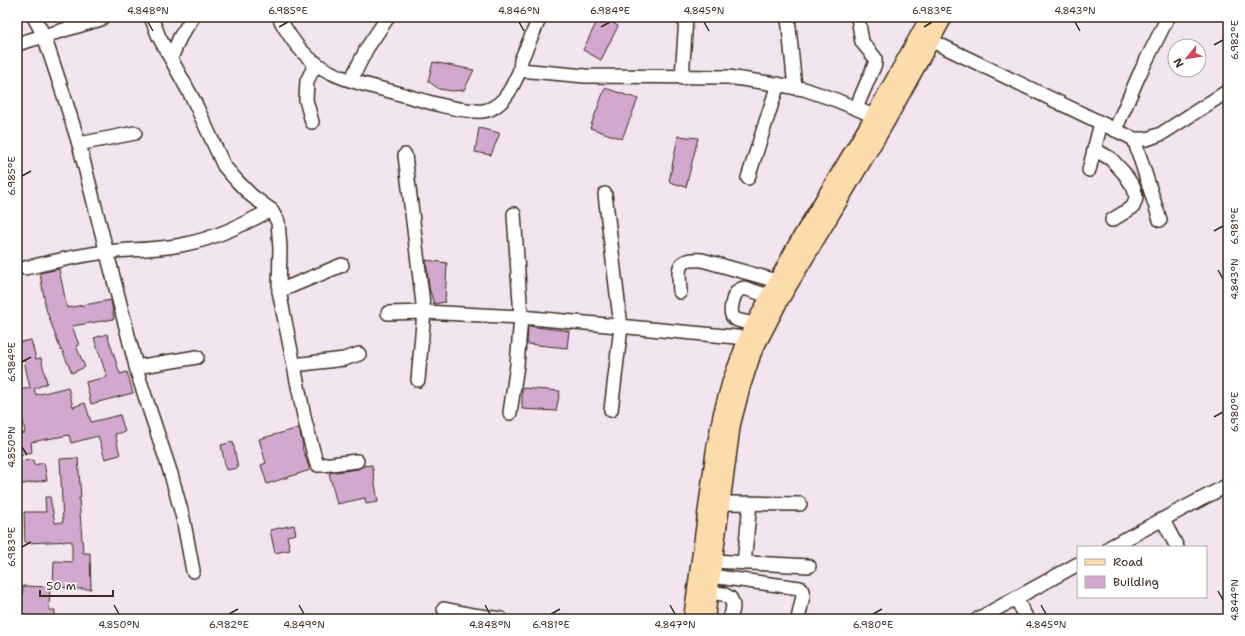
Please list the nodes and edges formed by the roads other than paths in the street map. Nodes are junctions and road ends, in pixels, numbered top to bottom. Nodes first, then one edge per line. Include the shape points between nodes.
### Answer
1 (34, 17) edge
2 (151, 17) edge
3 (193, 17) edge
4 (279, 17) edge
5 (388, 17) edge
6 (540, 17) edge
7 (686, 17) edge
8 (788, 17) edge
9 (858, 17) edge
10 (929, 17) edge
11 (944, 17) edge
12 (1168, 17) edge
13 (101, 19) dead end
14 (44, 36) junction
15 (932, 41) junction
16 (17, 44) edge
17 (171, 58) junction
18 (316, 63) junction
19 (520, 70) junction
20 (682, 78) junction
21 (352, 80) junction
22 (778, 84) junction
23 (795, 88) junction
24 (1228, 91) edge
25 (856, 108) junction
26 (880, 120) junction
27 (312, 122) dead end
28 (1101, 123) junction
29 (1115, 130) junction
30 (135, 133) dead end
31 (1134, 138) junction
32 (78, 144) junction
33 (1094, 148) junction
34 (405, 155) dead end
35 (1089, 170) dead end
36 (748, 178) dead end
37 (605, 194) dead end
38 (271, 210) junction
39 (514, 214) dead end
40 (1112, 220) dead end
41 (1160, 220) dead end
42 (106, 252) junction
43 (342, 265) dead end
44 (25, 268) dead end
45 (777, 281) junction
46 (279, 291) junction
47 (680, 292) dead end
48 (769, 296) junction
49 (388, 312) dead end
50 (424, 312) junction
51 (521, 317) junction
52 (754, 324) junction
53 (620, 327) junction
54 (747, 338) junction
55 (359, 354) dead end
56 (197, 357) dead end
57 (294, 365) junction
58 (136, 368) junction
59 (418, 380) dead end
60 (611, 410) dead end
61 (510, 413) dead end
62 (357, 461) dead end
63 (1228, 485) edge
64 (721, 503) junction
65 (750, 504) junction
66 (800, 504) dead end
67 (1163, 520) junction
68 (1112, 546) edge
69 (1176, 546) edge
70 (744, 563) junction
71 (1077, 565) edge
72 (809, 566) dead end
73 (194, 571) dead end
74 (711, 576) junction
75 (1016, 598) junction
76 (444, 609) dead end
77 (501, 619) edge
78 (692, 619) edge
79 (706, 619) edge
80 (729, 619) edge
81 (798, 619) edge
82 (978, 619) edge
83 (1027, 619) edge

1 - 14 street
2 - 17 street
3 - 17 street
4 - 18 street via 299,50
5 - 21 street via 367,48
6 - 19 street via 521,60
7 - 20 street
8 - 23 street
9 - 25 street via 862,42 874,58 875,64
10 - 26 main road
11 - 15 main road
12 - 29 street
13 - 14 street
14 - 16 street
14 - 32 street
15 - 26 main road
15 - 28 street
17 - 38 street via 224,166 252,196
18 - 21 street via 332,73
18 - 27 street via 307,81 306,100
19 - 20 street via 585,76
19 - 21 street via 511,89 500,102 493,108 478,112 451,108
20 - 22 street via 728,77
22 - 23 street
22 - 36 street
23 - 25 street
24 - 31 street via 1161,134
25 - 26 street
26 - 45 main road via 797,244
26 - 64 main road via 753,352 732,424
28 - 29 street
28 - 33 street
29 - 31 street
30 - 32 street
31 - 41 street
32 - 42 street
33 - 35 street
33 - 40 street via 1111,159 1134,188 1136,198 1133,207
34 - 50 street
37 - 53 street
38 - 42 street via 239,226 186,244
38 - 46 street via 278,222
39 - 51 street
42 - 44 street
42 - 58 street
43 - 46 street
45 - 47 street via 702,260 690,260 681,265
45 - 48 main road
46 - 57 street
48 - 52 main road
48 - 52 street via 744,288 735,294 732,316
49 - 50 street
50 - 51 street
50 - 59 street
51 - 53 street
51 - 61 street
52 - 54 main road
53 - 54 street
53 - 60 street
54 - 78 main road via 720,420
55 - 57 street via 344,359
56 - 58 street
57 - 62 street via 316,462 322,465
58 - 73 street via 171,474
63 - 67 street
64 - 65 street
64 - 74 main road
65 - 66 street
65 - 70 street
67 - 68 street
67 - 69 street
70 - 72 street
70 - 74 street
71 - 75 street
74 - 79 main road
74 - 80 street via 733,604
74 - 81 street via 800,588 803,596
75 - 82 street
75 - 83 street
76 - 77 street

